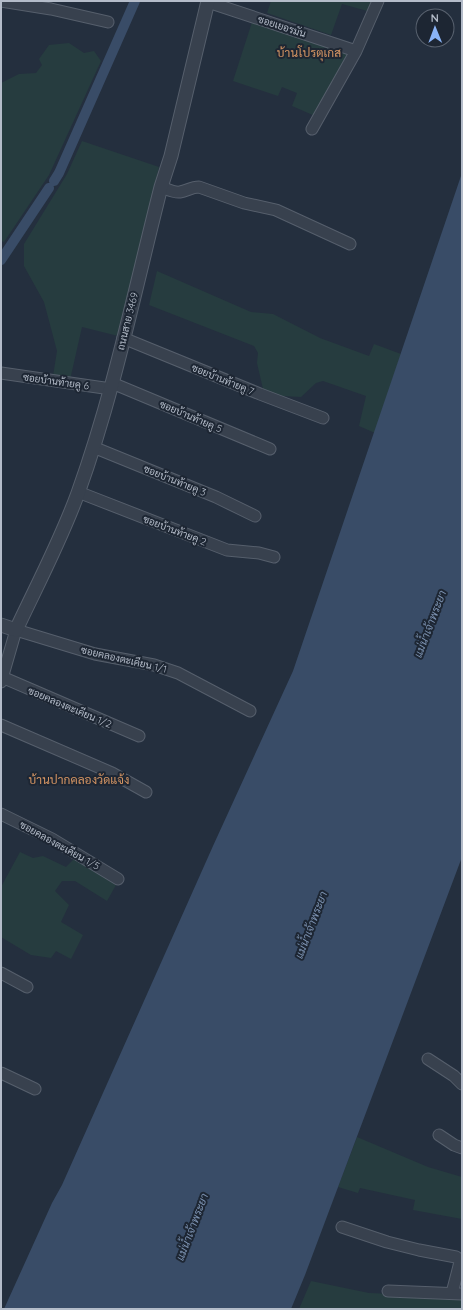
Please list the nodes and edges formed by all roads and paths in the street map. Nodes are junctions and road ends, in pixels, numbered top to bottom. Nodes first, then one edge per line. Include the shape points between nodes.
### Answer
1 (1, 1) edge
2 (208, 1) edge
3 (378, 1) edge
4 (108, 22) dead end
5 (356, 51) junction
6 (312, 129) dead end
7 (161, 187) junction
8 (350, 244) dead end
9 (123, 338) junction
10 (1, 373) edge
11 (112, 386) junction
12 (323, 418) dead end
13 (93, 447) junction
14 (270, 449) dead end
15 (78, 492) junction
16 (256, 516) dead end
17 (274, 557) dead end
18 (1, 625) edge
19 (16, 630) junction
20 (1, 680) edge
21 (250, 711) dead end
22 (1, 726) edge
23 (139, 736) dead end
24 (146, 792) dead end
25 (1, 814) edge
26 (118, 879) dead end
27 (1, 973) edge
28 (28, 987) dead end
29 (428, 1059) dead end
30 (1, 1073) edge
31 (462, 1084) edge
32 (35, 1090) dead end
33 (438, 1135) dead end
34 (462, 1148) edge
35 (342, 1227) dead end
36 (388, 1292) dead end
37 (457, 1293) edge

1 - 4 street
2 - 5 street, ซอยเยอรมัน
2 - 7 street, ถนนสาย 3469 via 172,156
3 - 5 street
5 - 6 street
7 - 8 street via 182,192 199,187 244,203 276,210
7 - 9 street, ถนนสาย 3469
9 - 11 street, ถนนสาย 3469
9 - 12 street, ซอยบ้านท้ายคู 7
10 - 11 street, ซอยบ้านท้ายคู 6
11 - 13 street, ถนนสาย 3469
11 - 14 street, ซอยบ้านท้ายคู 5
13 - 15 street, ถนนสาย 3469
13 - 16 street, ซอยบ้านท้ายคู 3
15 - 17 street, ซอยบ้านท้ายคู 2 via 227,550
15 - 19 street, ถนนสาย 3469
18 - 19 street
19 - 20 street
19 - 21 street, ซอยคลองตะเคียน 1/1 via 95,654 154,665 178,673
20 - 23 street, ซอยคลองตะเคียน 1/2
22 - 24 street via 112,773
25 - 26 street, ซอยคลองตะเคียน 1/5 via 52,839
27 - 28 street
29 - 31 street
30 - 32 street
33 - 34 street
35 - 37 street via 387,1242 456,1257 460,1260
36 - 37 street

